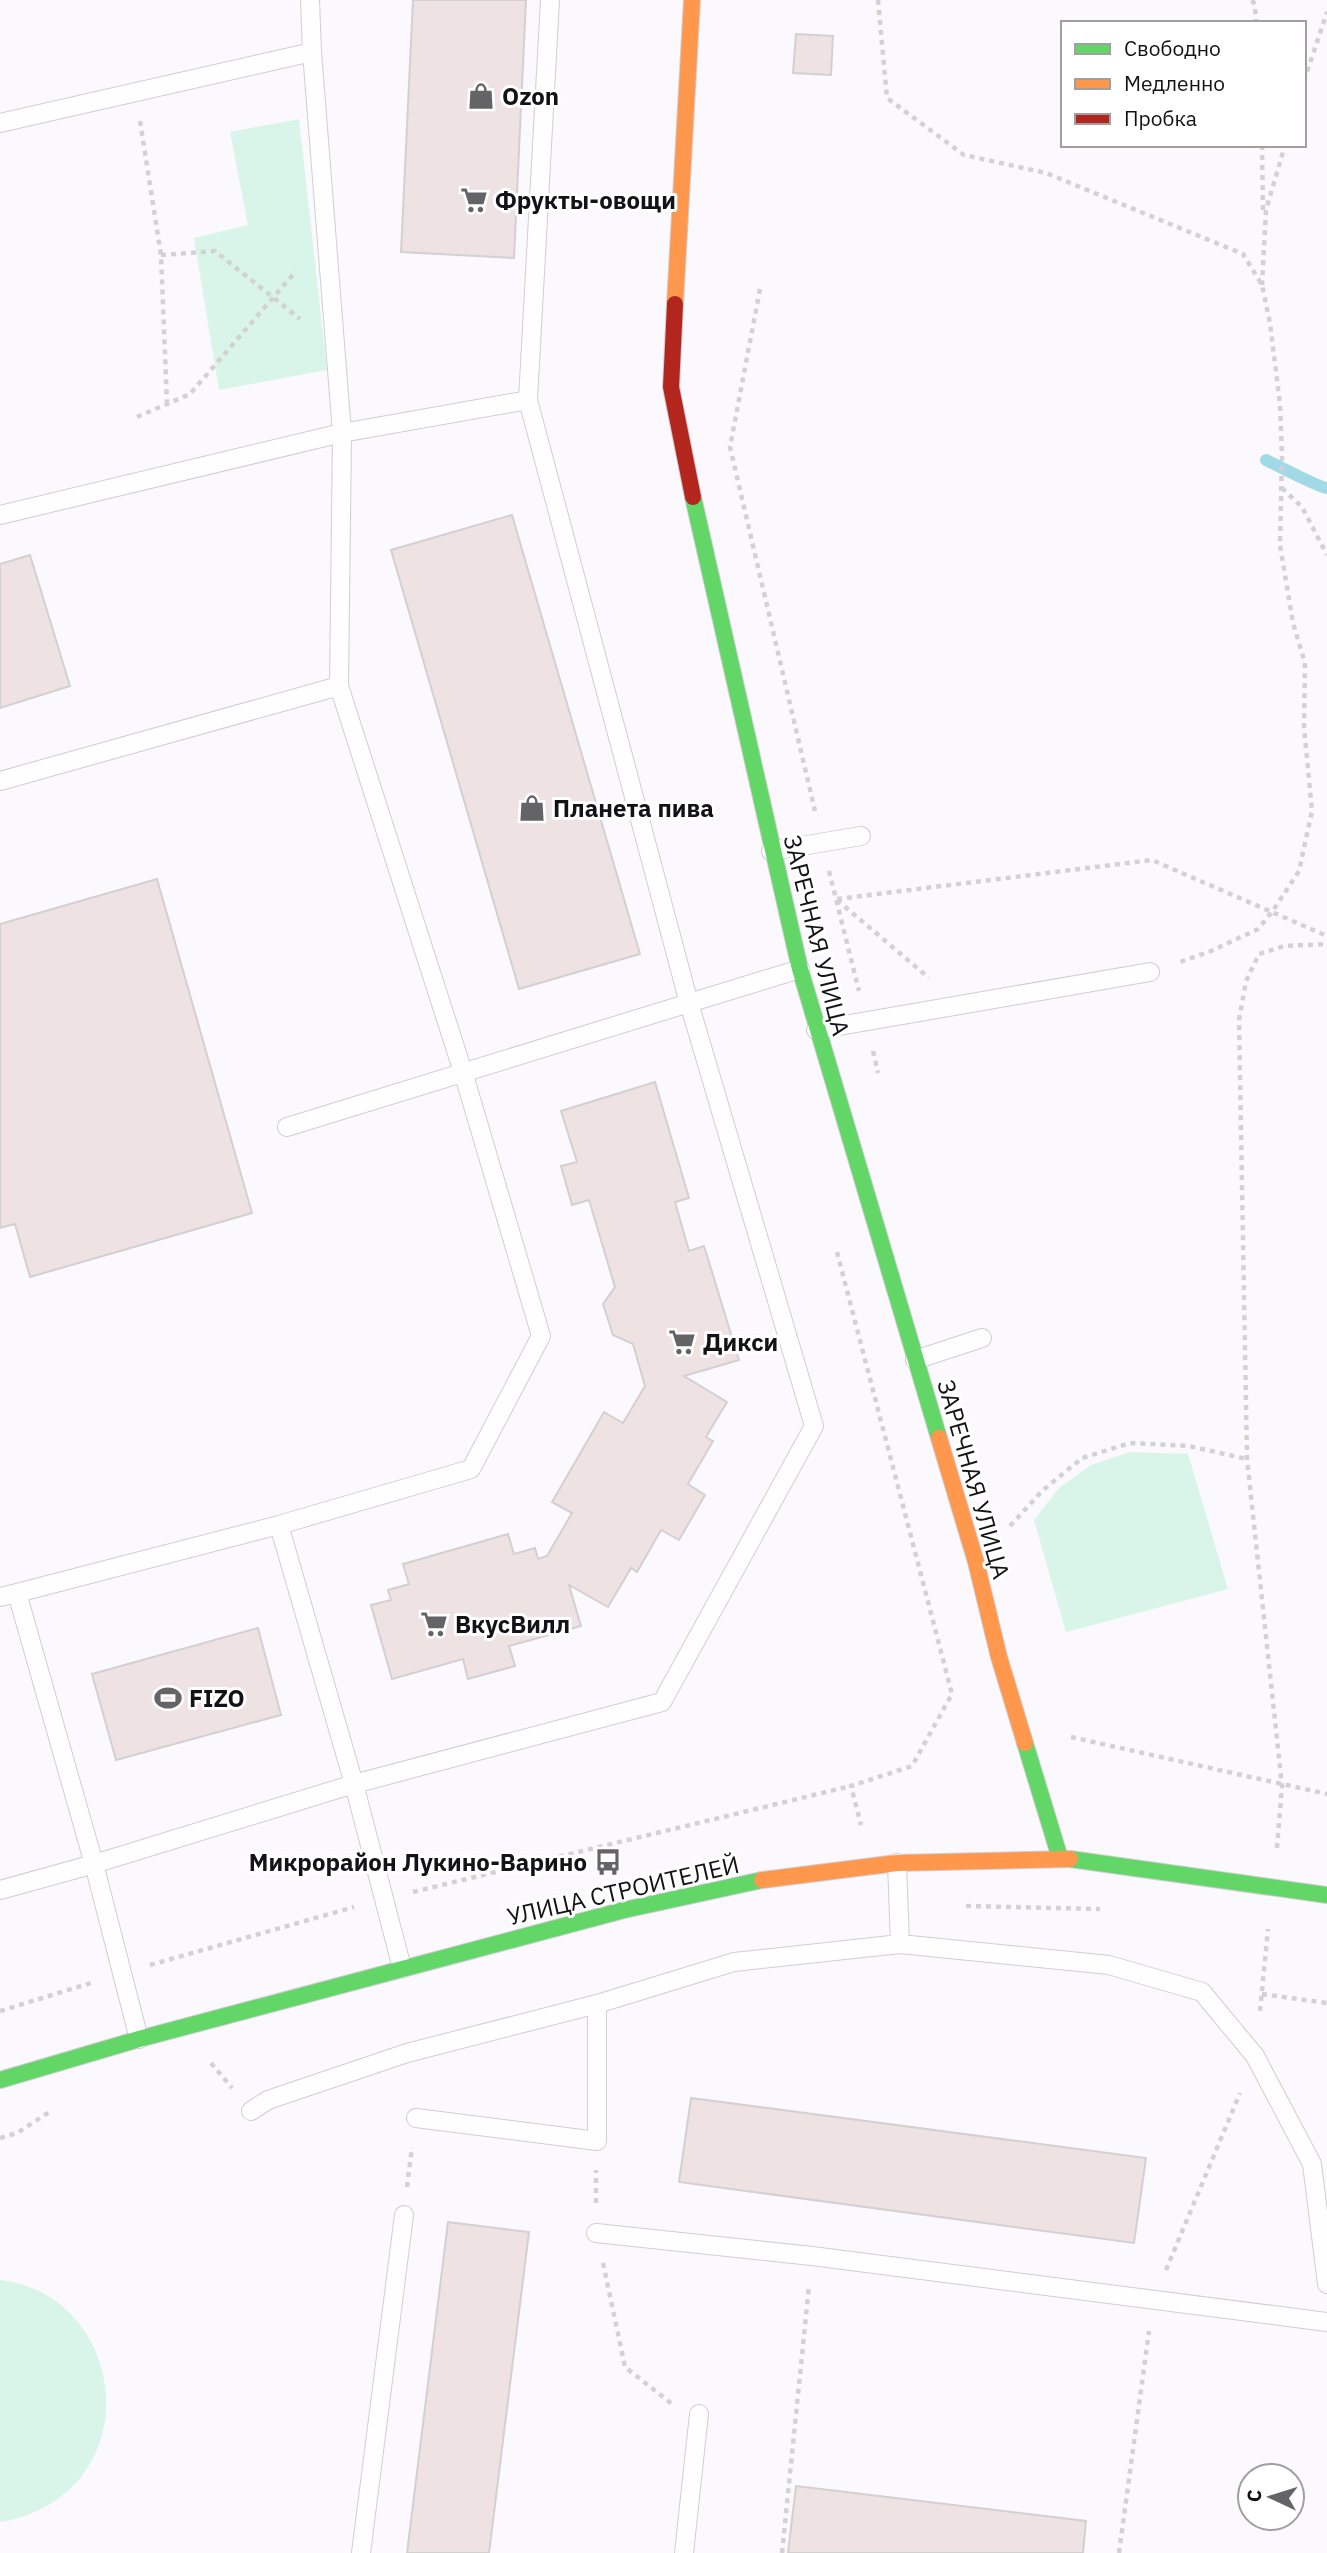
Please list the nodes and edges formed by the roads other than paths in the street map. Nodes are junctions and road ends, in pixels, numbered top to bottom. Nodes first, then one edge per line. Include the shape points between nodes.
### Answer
1 (310, 0) edge
2 (550, 0) edge
3 (692, 0) edge
4 (312, 52) junction
5 (0, 123) edge
6 (528, 400) junction
7 (342, 433) junction
8 (0, 515) edge
9 (339, 686) junction
10 (0, 781) edge
11 (861, 836) dead end
12 (771, 851) junction
13 (800, 970) junction
14 (1150, 972) road end
15 (689, 1003) junction
16 (816, 1030) junction
17 (464, 1072) junction
18 (287, 1127) dead end
19 (982, 1338) dead end
20 (915, 1360) junction
21 (279, 1525) junction
22 (9, 1595) edge
23 (354, 1783) junction
24 (1060, 1858) junction
25 (897, 1863) junction
26 (94, 1864) junction
27 (0, 1890) edge
28 (1327, 1895) edge
29 (900, 1944) junction
30 (402, 1968) junction
31 (597, 2004) junction
32 (139, 2039) junction
33 (0, 2080) edge
34 (251, 2111) road end
35 (416, 2118) dead end
36 (404, 2215) dead end
37 (596, 2233) road end
38 (1327, 2284) edge
39 (1327, 2322) edge
40 (699, 2414) road end
41 (361, 2553) edge
42 (684, 2553) edge

1 - 4 lane
2 - 6 lane
3 - 12 street, ЗАРЕЧНАЯ УЛИЦА via 671,387
4 - 5 lane
4 - 7 lane
6 - 7 lane
6 - 15 lane
7 - 8 lane
7 - 9 lane
9 - 10 lane
9 - 17 lane
11 - 12 lane
12 - 13 street, ЗАРЕЧНАЯ УЛИЦА
13 - 15 lane
13 - 16 street, ЗАРЕЧНАЯ УЛИЦА
14 - 16 lane
15 - 17 lane
15 - 23 lane via 814,1426 662,1702
16 - 20 street, ЗАРЕЧНАЯ УЛИЦА
17 - 18 lane
17 - 21 lane via 541,1336 471,1469
19 - 20 lane
20 - 24 street, ЗАРЕЧНАЯ УЛИЦА
21 - 22 lane
21 - 23 lane
22 - 26 lane
23 - 26 lane
23 - 30 lane
24 - 25 street, УЛИЦА СТРОИТЕЛЕЙ
24 - 28 street, УЛИЦА СТРОИТЕЛЕЙ
25 - 29 lane
25 - 30 street, УЛИЦА СТРОИТЕЛЕЙ via 770,1878
26 - 27 lane
26 - 32 lane
29 - 31 lane via 734,1962
29 - 38 lane via 1109,1965 1202,1992 1255,2056 1312,2164
30 - 32 street, УЛИЦА СТРОИТЕЛЕЙ
31 - 34 lane via 407,2053 268,2099
31 - 35 lane via 597,2141
32 - 33 street, УЛИЦА СТРОИТЕЛЕЙ
36 - 41 lane
37 - 39 lane
40 - 42 lane

